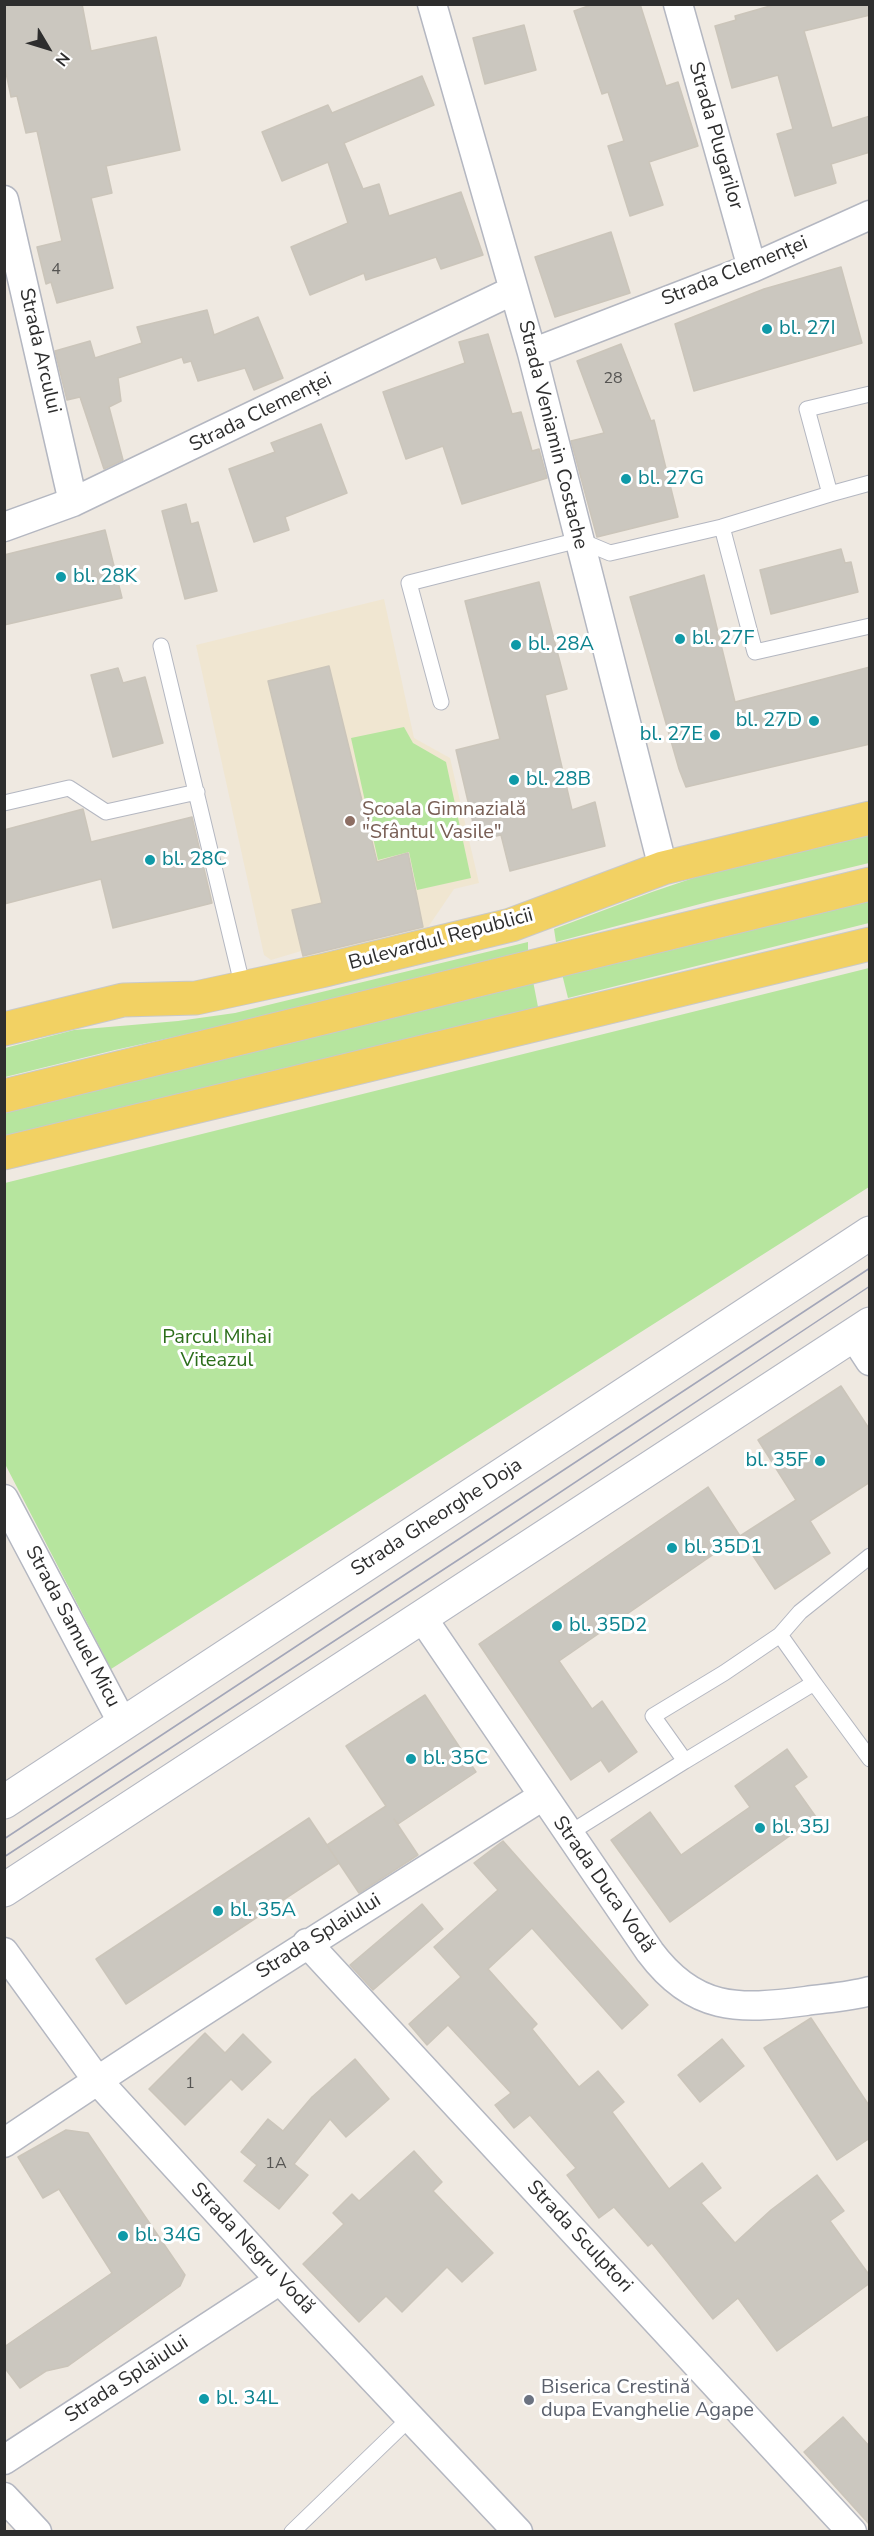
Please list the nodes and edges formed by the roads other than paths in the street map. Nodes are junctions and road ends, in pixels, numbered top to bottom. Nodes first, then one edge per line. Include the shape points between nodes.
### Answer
1 (432, 4) edge
2 (678, 4) edge
3 (4, 200) edge
4 (870, 215) edge
5 (752, 268) junction
6 (514, 290) junction
7 (532, 353) junction
8 (870, 394) edge
9 (870, 483) edge
10 (830, 494) junction
11 (73, 502) junction
12 (722, 526) junction
13 (4, 527) edge
14 (579, 540) junction
15 (870, 626) edge
16 (161, 646) dead end
17 (441, 702) dead end
18 (197, 792) junction
19 (4, 803) edge
20 (870, 818) edge
21 (663, 868) junction
22 (870, 884) edge
23 (870, 944) edge
24 (243, 988) junction
25 (4, 1029) edge
26 (4, 1096) edge
27 (4, 1153) edge
28 (870, 1233) edge
29 (864, 1340) edge
30 (4, 1499) edge
31 (870, 1556) edge
32 (421, 1616) junction
33 (780, 1635) junction
34 (814, 1683) junction
35 (123, 1724) junction
36 (870, 1759) edge
37 (685, 1761) junction
38 (543, 1796) junction
39 (4, 1802) edge
40 (568, 1834) junction
41 (4, 1890) edge
42 (308, 1943) junction
43 (4, 1952) edge
44 (868, 1994) edge
45 (97, 2080) junction
46 (4, 2143) edge
47 (280, 2280) junction
48 (410, 2418) junction
49 (4, 2460) edge
50 (4, 2497) edge
51 (37, 2532) edge
52 (292, 2532) edge
53 (518, 2532) edge
54 (852, 2532) edge

1 - 6 street, Strada Veniamin Costache
2 - 5 street, Strada Plugarilor
3 - 11 street, Strada Arcului
4 - 5 street, Strada Clemenței
5 - 7 street, Strada Clemenței
6 - 7 street, Strada Veniamin Costache
6 - 11 street, Strada Clemenței
7 - 14 street, Strada Veniamin Costache
8 - 10 lane via 807,409
9 - 10 lane
10 - 12 lane
11 - 13 street, Strada Clemenței
12 - 14 lane via 610,553
12 - 15 lane via 755,652
14 - 17 lane via 409,583
14 - 21 street, Strada Veniamin Costache
16 - 18 lane
18 - 19 lane via 106,812 69,788
18 - 24 lane
20 - 21 main road, Bulevardul Republicii
21 - 24 main road, Bulevardul Republicii via 511,925
22 - 26 main road
23 - 27 main road
24 - 25 main road, Bulevardul Republicii via 196,998 123,1000
28 - 35 main road, Strada Gheorghe Doja
29 - 32 main road
30 - 35 street, Strada Samuel Micu
31 - 33 lane via 800,1612
32 - 38 street, Strada Duca Vodă
32 - 41 main road
33 - 34 lane
33 - 37 lane via 653,1716
34 - 36 lane
34 - 37 lane
35 - 39 main road, Strada Gheorghe Doja
37 - 40 lane
38 - 40 street, Strada Duca Vodă
38 - 42 street, Strada Splaiului
40 - 44 street, Strada Duca Vodă via 662,1968 693,1993 740,2006
42 - 45 street, Strada Splaiului
42 - 54 street, Strada Sculptori
43 - 45 street, Strada Negru Vodă
45 - 46 street, Strada Splaiului
45 - 47 street, Strada Negru Vodă
47 - 48 street, Strada Negru Vodă
47 - 49 street, Strada Splaiului
48 - 52 lane
48 - 53 street, Strada Negru Vodă
50 - 51 street

